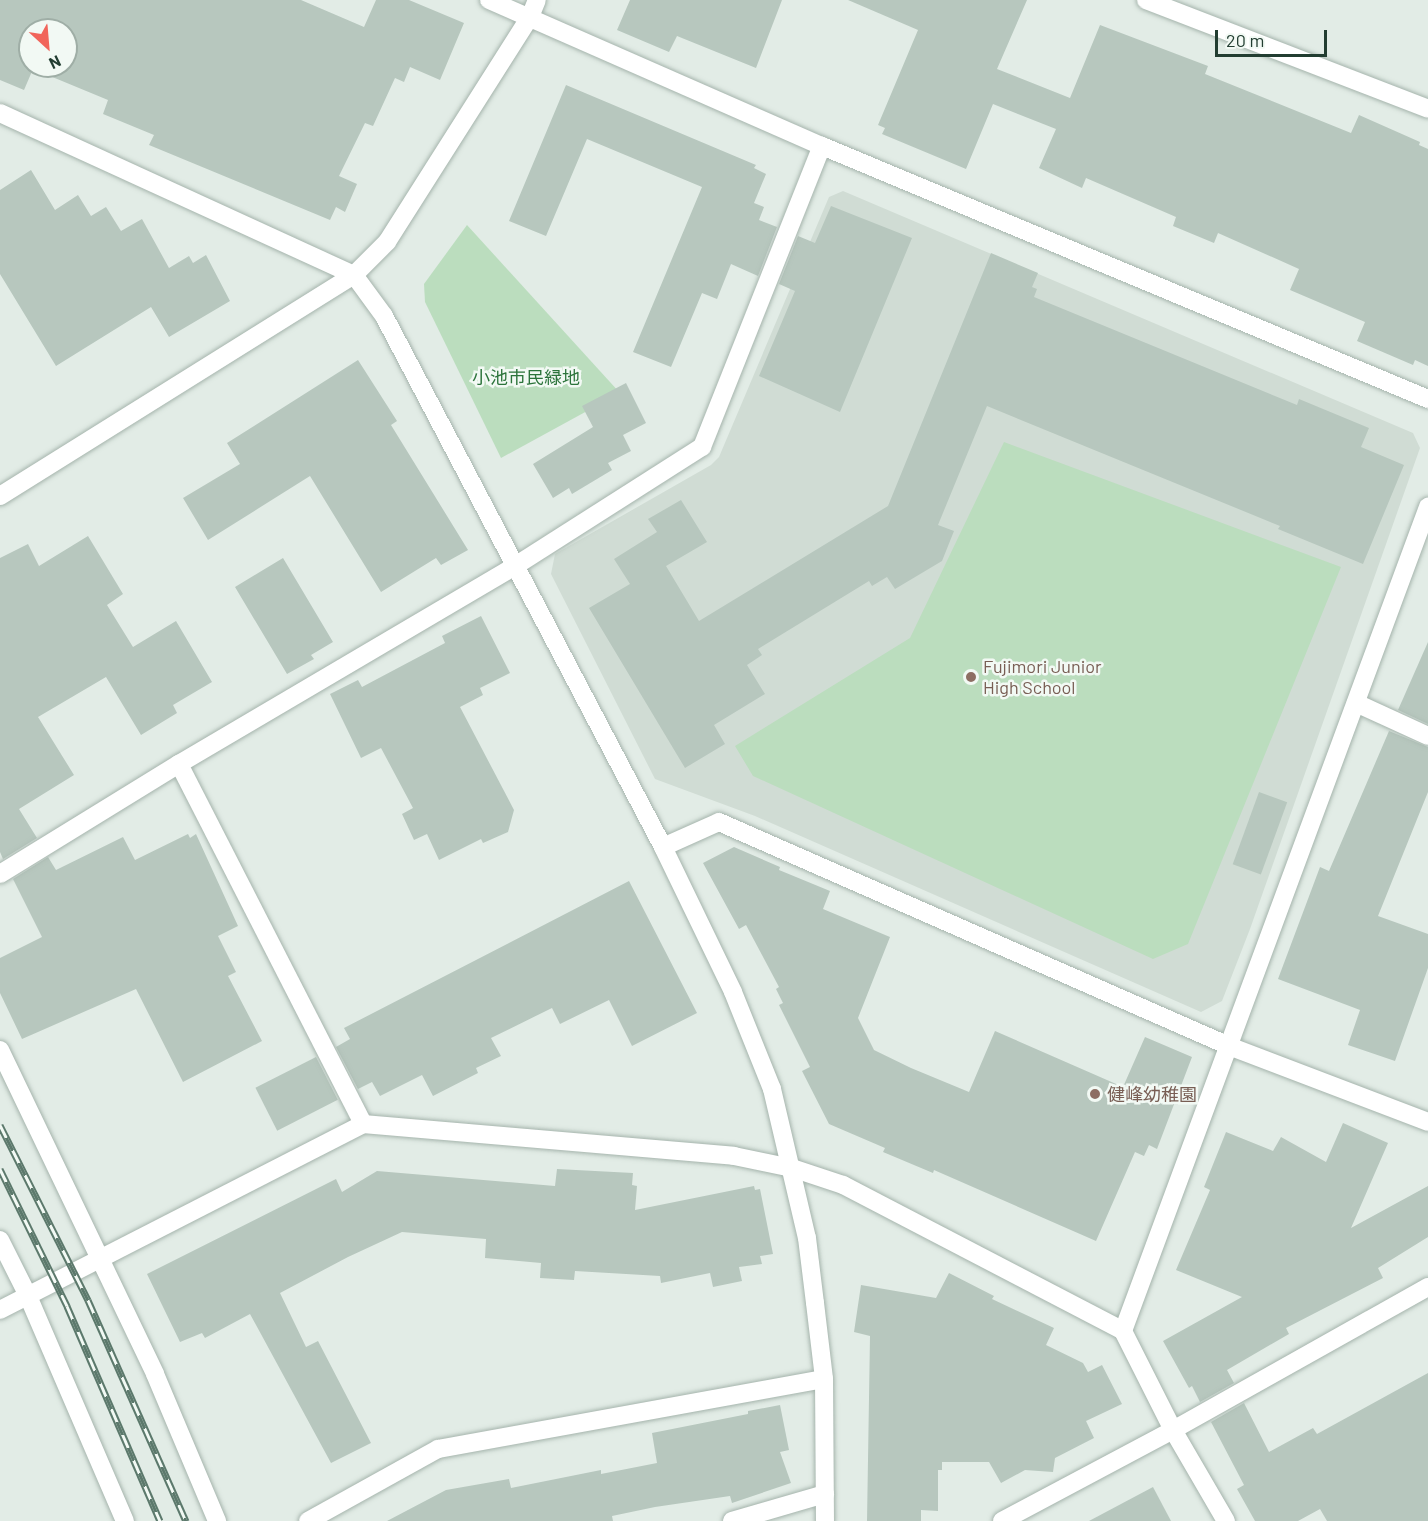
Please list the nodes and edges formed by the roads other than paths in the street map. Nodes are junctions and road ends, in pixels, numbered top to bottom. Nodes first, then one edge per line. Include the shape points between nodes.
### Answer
1 (489, 0) edge
2 (537, 0) edge
3 (1146, 0) edge
4 (530, 17) junction
5 (1428, 109) edge
6 (5, 120) edge
7 (822, 146) junction
8 (354, 275) junction
9 (1428, 399) edge
10 (0, 496) edge
11 (1428, 507) edge
12 (515, 567) junction
13 (1356, 703) junction
14 (1428, 736) edge
15 (179, 764) junction
16 (663, 847) junction
17 (0, 874) edge
18 (1229, 1046) junction
19 (0, 1050) edge
20 (1428, 1122) edge
21 (363, 1124) junction
22 (792, 1168) junction
23 (0, 1240) edge
24 (102, 1259) junction
25 (1428, 1287) edge
26 (28, 1296) junction
27 (0, 1310) edge
28 (1123, 1331) junction
29 (824, 1379) junction
30 (1173, 1430) junction
31 (825, 1494) junction
32 (125, 1521) edge
33 (217, 1521) edge
34 (308, 1521) edge
35 (732, 1521) edge
36 (825, 1521) edge
37 (1002, 1521) edge
38 (1226, 1521) edge

1 - 4 street
2 - 4 street
3 - 5 street
4 - 7 street
4 - 8 street via 387,242
6 - 8 street
7 - 9 street
7 - 12 street via 702,447
8 - 10 street
8 - 12 street via 384,316
11 - 13 street
12 - 15 street
12 - 16 street
13 - 14 street
13 - 18 street
15 - 17 street
15 - 21 street
16 - 18 street via 719,822
16 - 22 street via 738,1003 772,1089
18 - 20 street
18 - 28 street
19 - 24 street
21 - 22 street via 734,1156
21 - 24 street
22 - 28 street via 843,1185
22 - 29 street via 807,1238
23 - 26 street
24 - 26 street
24 - 33 street
25 - 30 street
26 - 27 street
26 - 32 street
28 - 30 street
29 - 31 street
29 - 34 street via 438,1449
30 - 37 street
30 - 38 street
31 - 35 street
31 - 36 street

